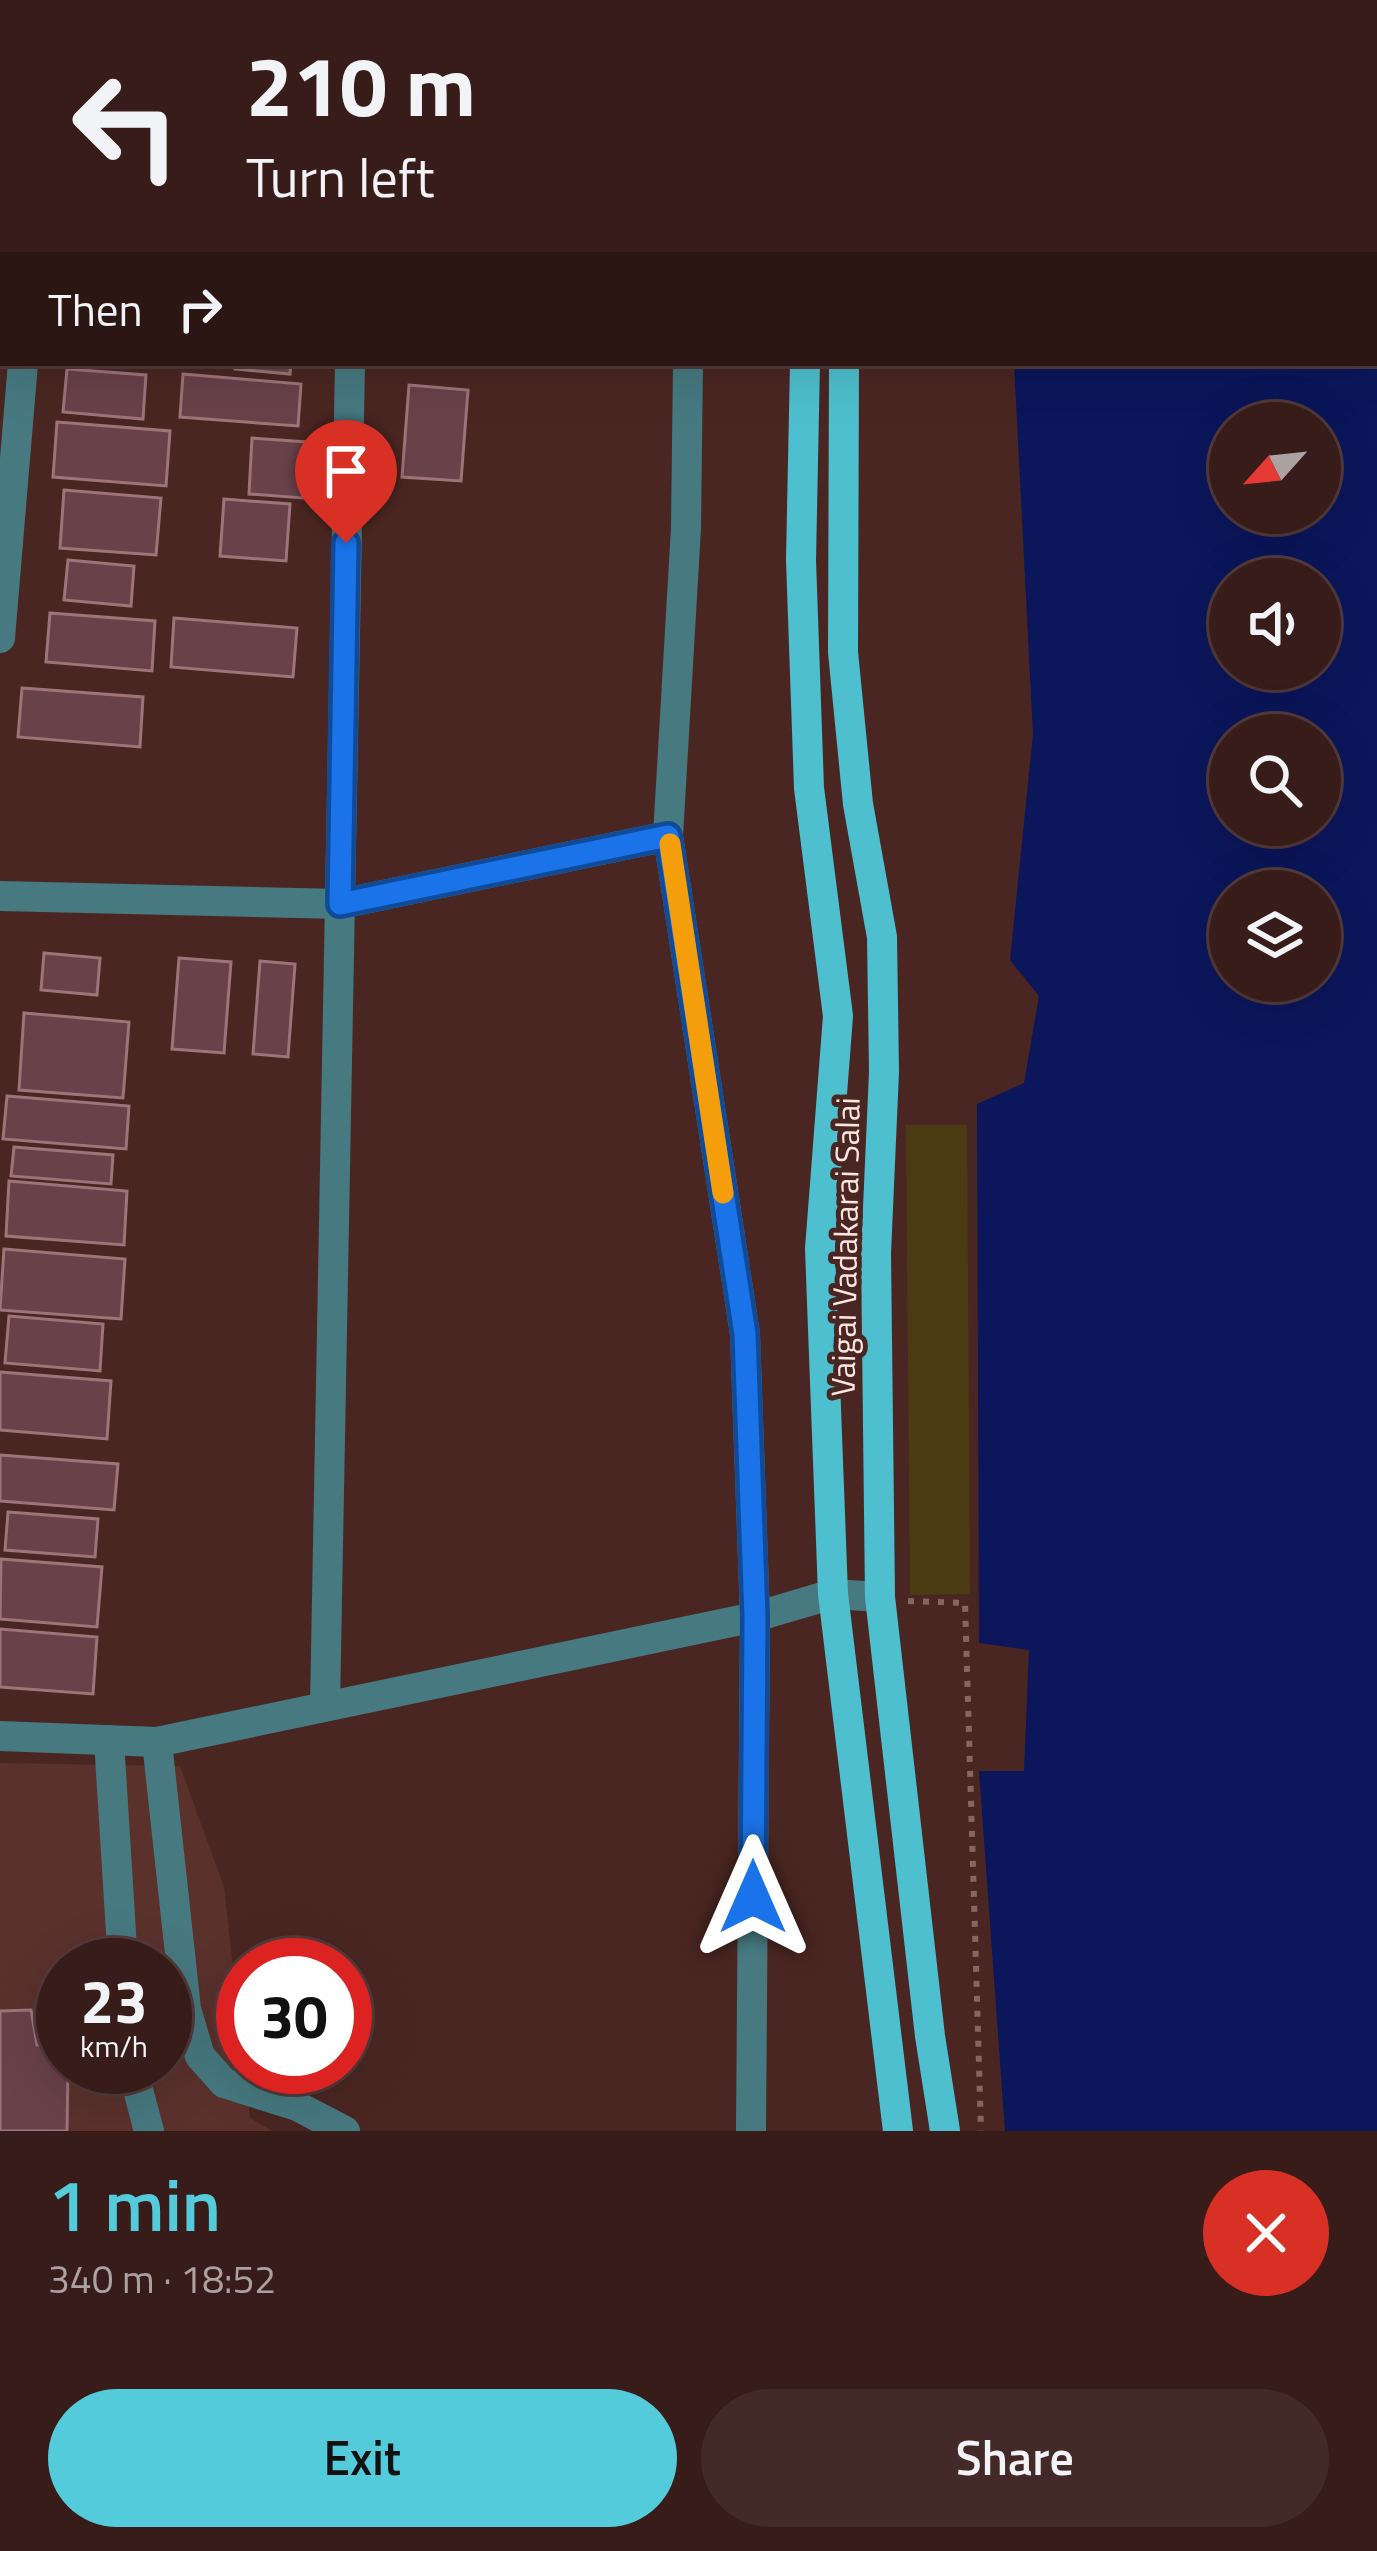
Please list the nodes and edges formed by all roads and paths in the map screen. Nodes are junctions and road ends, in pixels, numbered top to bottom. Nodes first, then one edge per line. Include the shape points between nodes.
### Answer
1 (23, 366) edge
2 (350, 366) edge
3 (688, 366) edge
4 (806, 366) edge
5 (844, 366) edge
6 (0, 638) edge
7 (668, 836) junction
8 (0, 896) edge
9 (340, 904) junction
10 (833, 1594) junction
11 (894, 1599) junction
12 (755, 1617) junction
13 (325, 1706) junction
14 (0, 1736) edge
15 (109, 1740) junction
16 (157, 1742) junction
17 (121, 1938) edge
18 (139, 2094) edge
19 (148, 2131) edge
20 (345, 2131) edge
21 (751, 2131) edge
22 (898, 2131) edge
23 (945, 2131) edge
24 (981, 2131) edge

1 - 6 street
2 - 9 street
3 - 7 street
4 - 10 main road, Vaigai Vadakarai Salai via 801,560 809,788 838,1016 820,1249
5 - 11 main road, Vaigai Vadakarai Salai via 843,652 882,937 875,1252
7 - 9 street
7 - 12 street via 745,1334
8 - 9 street
9 - 13 street
10 - 11 street
10 - 12 street
10 - 22 main road, Vaigai Vadakarai Salai
11 - 23 main road, Vaigai Vadakarai Salai
11 - 24 path via 965,1604
12 - 13 street
12 - 21 street
13 - 16 street
14 - 15 street
15 - 16 street
15 - 17 street
16 - 20 street via 186,2009 200,2056 224,2083
18 - 19 street

